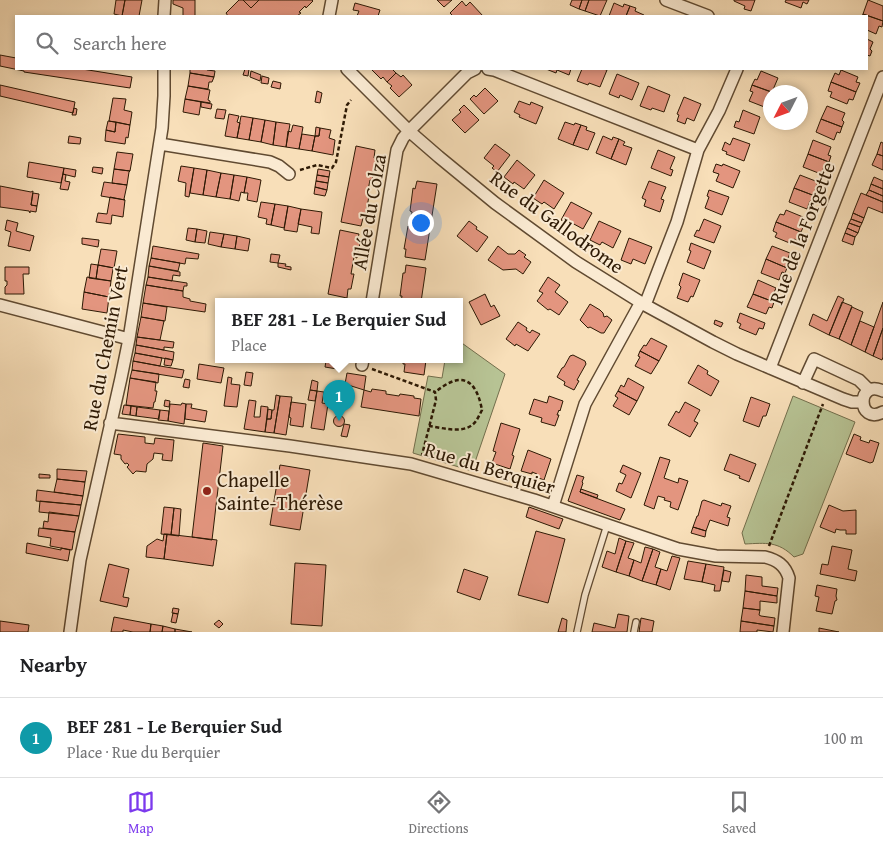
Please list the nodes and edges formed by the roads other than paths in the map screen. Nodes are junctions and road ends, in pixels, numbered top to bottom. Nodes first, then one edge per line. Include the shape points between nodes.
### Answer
1 (165, 0) edge
2 (332, 0) edge
3 (666, 0) edge
4 (164, 15) edge
5 (329, 15) edge
6 (705, 15) edge
7 (164, 70) edge
8 (348, 70) edge
9 (473, 70) edge
10 (494, 70) edge
11 (737, 70) edge
12 (883, 77) edge
13 (409, 131) junction
14 (160, 144) junction
15 (698, 150) junction
16 (289, 174) road end
17 (373, 298) edge
18 (643, 304) junction
19 (0, 305) edge
20 (129, 339) junction
21 (770, 368) junction
22 (803, 382) junction
23 (869, 390) junction
24 (883, 391) edge
25 (862, 402) junction
26 (881, 414) edge
27 (110, 423) junction
28 (553, 506) junction
29 (607, 525) junction
30 (636, 622) dead end
31 (70, 632) edge
32 (577, 632) edge
33 (634, 632) edge
34 (783, 632) edge

1 - 4 street
2 - 5 street
3 - 6 street
7 - 14 street, Rue du Chemin Vert
8 - 13 street, Rue du Gallodrome
9 - 13 street, Allée du Colza
10 - 15 street
11 - 15 street
12 - 21 street, Rue de la Forgette
13 - 17 street, Allée du Colza via 397,150
13 - 18 street, Rue du Gallodrome via 521,223
14 - 16 street via 270,162
14 - 20 street, Rue du Chemin Vert
15 - 18 street via 677,222
18 - 21 street, Rue du Gallodrome
18 - 28 street via 582,410
19 - 20 street
20 - 27 street, Rue du Chemin Vert
21 - 22 street
22 - 23 street via 814,359 859,380
22 - 25 street via 848,401
23 - 24 street
23 - 25 street
25 - 26 street via 870,414
27 - 28 street, Rue du Berquier via 419,466
27 - 31 street, Rue du Chemin Vert via 80,560
28 - 29 street, Rue du Berquier
29 - 32 lane
29 - 34 street, Rue du Berquier via 691,552 765,557 783,565 789,578
30 - 33 lane

